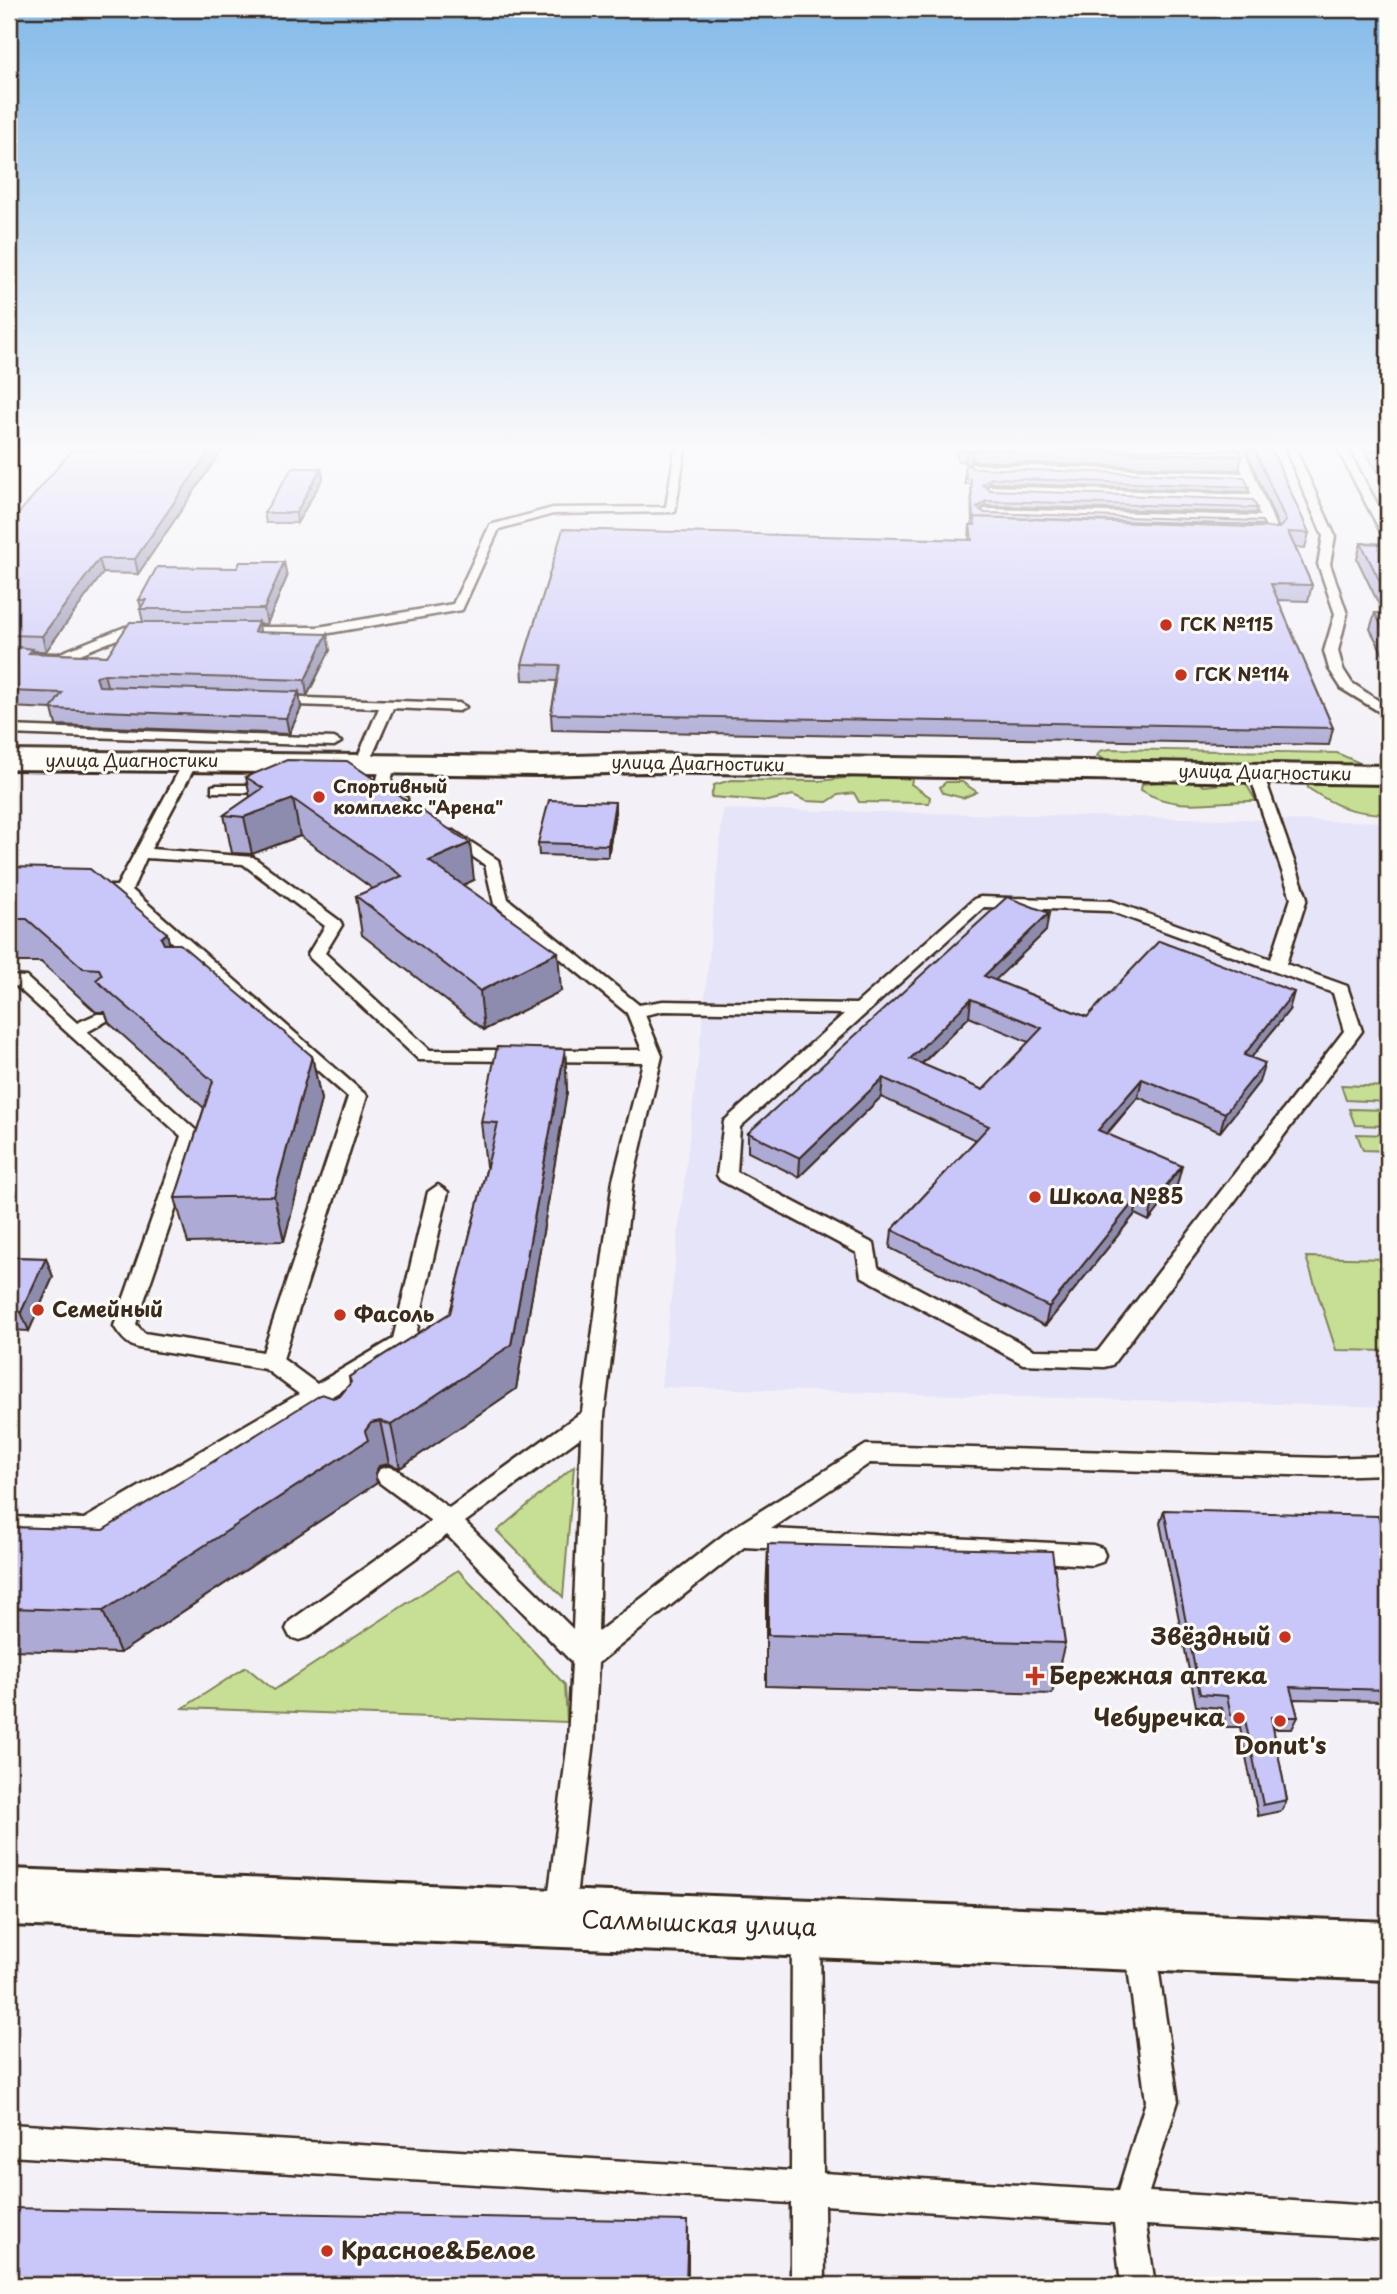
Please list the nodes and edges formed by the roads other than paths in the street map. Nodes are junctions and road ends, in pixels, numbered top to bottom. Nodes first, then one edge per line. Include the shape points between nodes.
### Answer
1 (480, 557) edge
2 (1326, 557) edge
3 (167, 631) edge
4 (222, 631) edge
5 (9, 657) edge
6 (262, 700) edge
7 (388, 704) junction
8 (459, 707) dead end
9 (1388, 713) edge
10 (9, 730) edge
11 (49, 732) junction
12 (334, 742) dead end
13 (20, 760) edge
14 (191, 761) junction
15 (1256, 773) junction
16 (375, 775) junction
17 (1388, 775) edge
18 (286, 788) edge
19 (217, 789) dead end
20 (415, 810) edge
21 (437, 825) edge
22 (141, 853) junction
23 (72, 891) edge
24 (123, 891) junction
25 (212, 967) junction
26 (1277, 967) junction
27 (192, 976) edge
28 (9, 981) edge
29 (861, 1009) junction
30 (635, 1012) junction
31 (103, 1018) edge
32 (75, 1030) junction
33 (653, 1056) junction
34 (438, 1192) dead end
35 (271, 1362) junction
36 (316, 1395) junction
37 (593, 1416) junction
38 (342, 1431) edge
39 (1388, 1465) edge
40 (388, 1476) edge
41 (449, 1521) junction
42 (9, 1527) edge
43 (739, 1537) junction
44 (1093, 1555) dead end
45 (299, 1629) dead end
46 (585, 1658) junction
47 (11, 1904) edge
48 (559, 1918) junction
49 (806, 1928) junction
50 (1140, 1941) junction
51 (1388, 1951) edge
52 (9, 2140) edge
53 (807, 2188) junction
54 (1128, 2209) junction
55 (1388, 2223) edge
56 (808, 2285) edge
57 (1138, 2285) edge

1 - 4 lane via 458,607 318,631
2 - 9 lane via 1341,614 1331,651 1336,668 1347,686
3 - 5 lane via 125,631 60,658
6 - 7 lane
7 - 8 lane
7 - 16 lane
10 - 11 lane
11 - 12 lane
11 - 13 lane
13 - 14 street, улица Диагностики
14 - 16 street, улица Диагностики
14 - 22 lane
15 - 16 street, улица Диагностики via 562,763
15 - 17 street, улица Диагностики
15 - 26 lane via 1299,898
16 - 20 lane
18 - 19 lane
21 - 30 lane via 492,863 500,901
22 - 24 lane
22 - 33 lane via 247,860 334,925 316,954 425,1056
23 - 24 lane
24 - 25 lane
25 - 27 lane
25 - 35 lane via 358,1096
26 - 29 lane via 1112,906 980,902
26 - 29 lane via 1341,990 1353,1031 1104,1359 1031,1358 868,1271 867,1249 727,1175 731,1125
28 - 32 lane via 20,981
29 - 30 lane via 663,1006
30 - 33 lane
31 - 32 lane
32 - 35 lane via 191,1135 125,1326 138,1340
33 - 37 lane via 623,1180
34 - 36 lane via 403,1344
35 - 36 lane
36 - 38 lane via 347,1425
36 - 42 lane via 87,1529
37 - 41 lane
37 - 46 lane
39 - 43 lane via 866,1454
40 - 41 lane
41 - 45 lane
41 - 46 lane
43 - 44 lane
43 - 46 lane
46 - 48 lane
47 - 48 street, Салмышская улица
48 - 49 street, Салмышская улица
49 - 50 street, Салмышская улица
49 - 53 lane
50 - 51 street, Салмышская улица
50 - 54 lane via 1162,2101
52 - 53 lane
53 - 54 lane
53 - 56 lane
54 - 55 lane
54 - 57 lane

